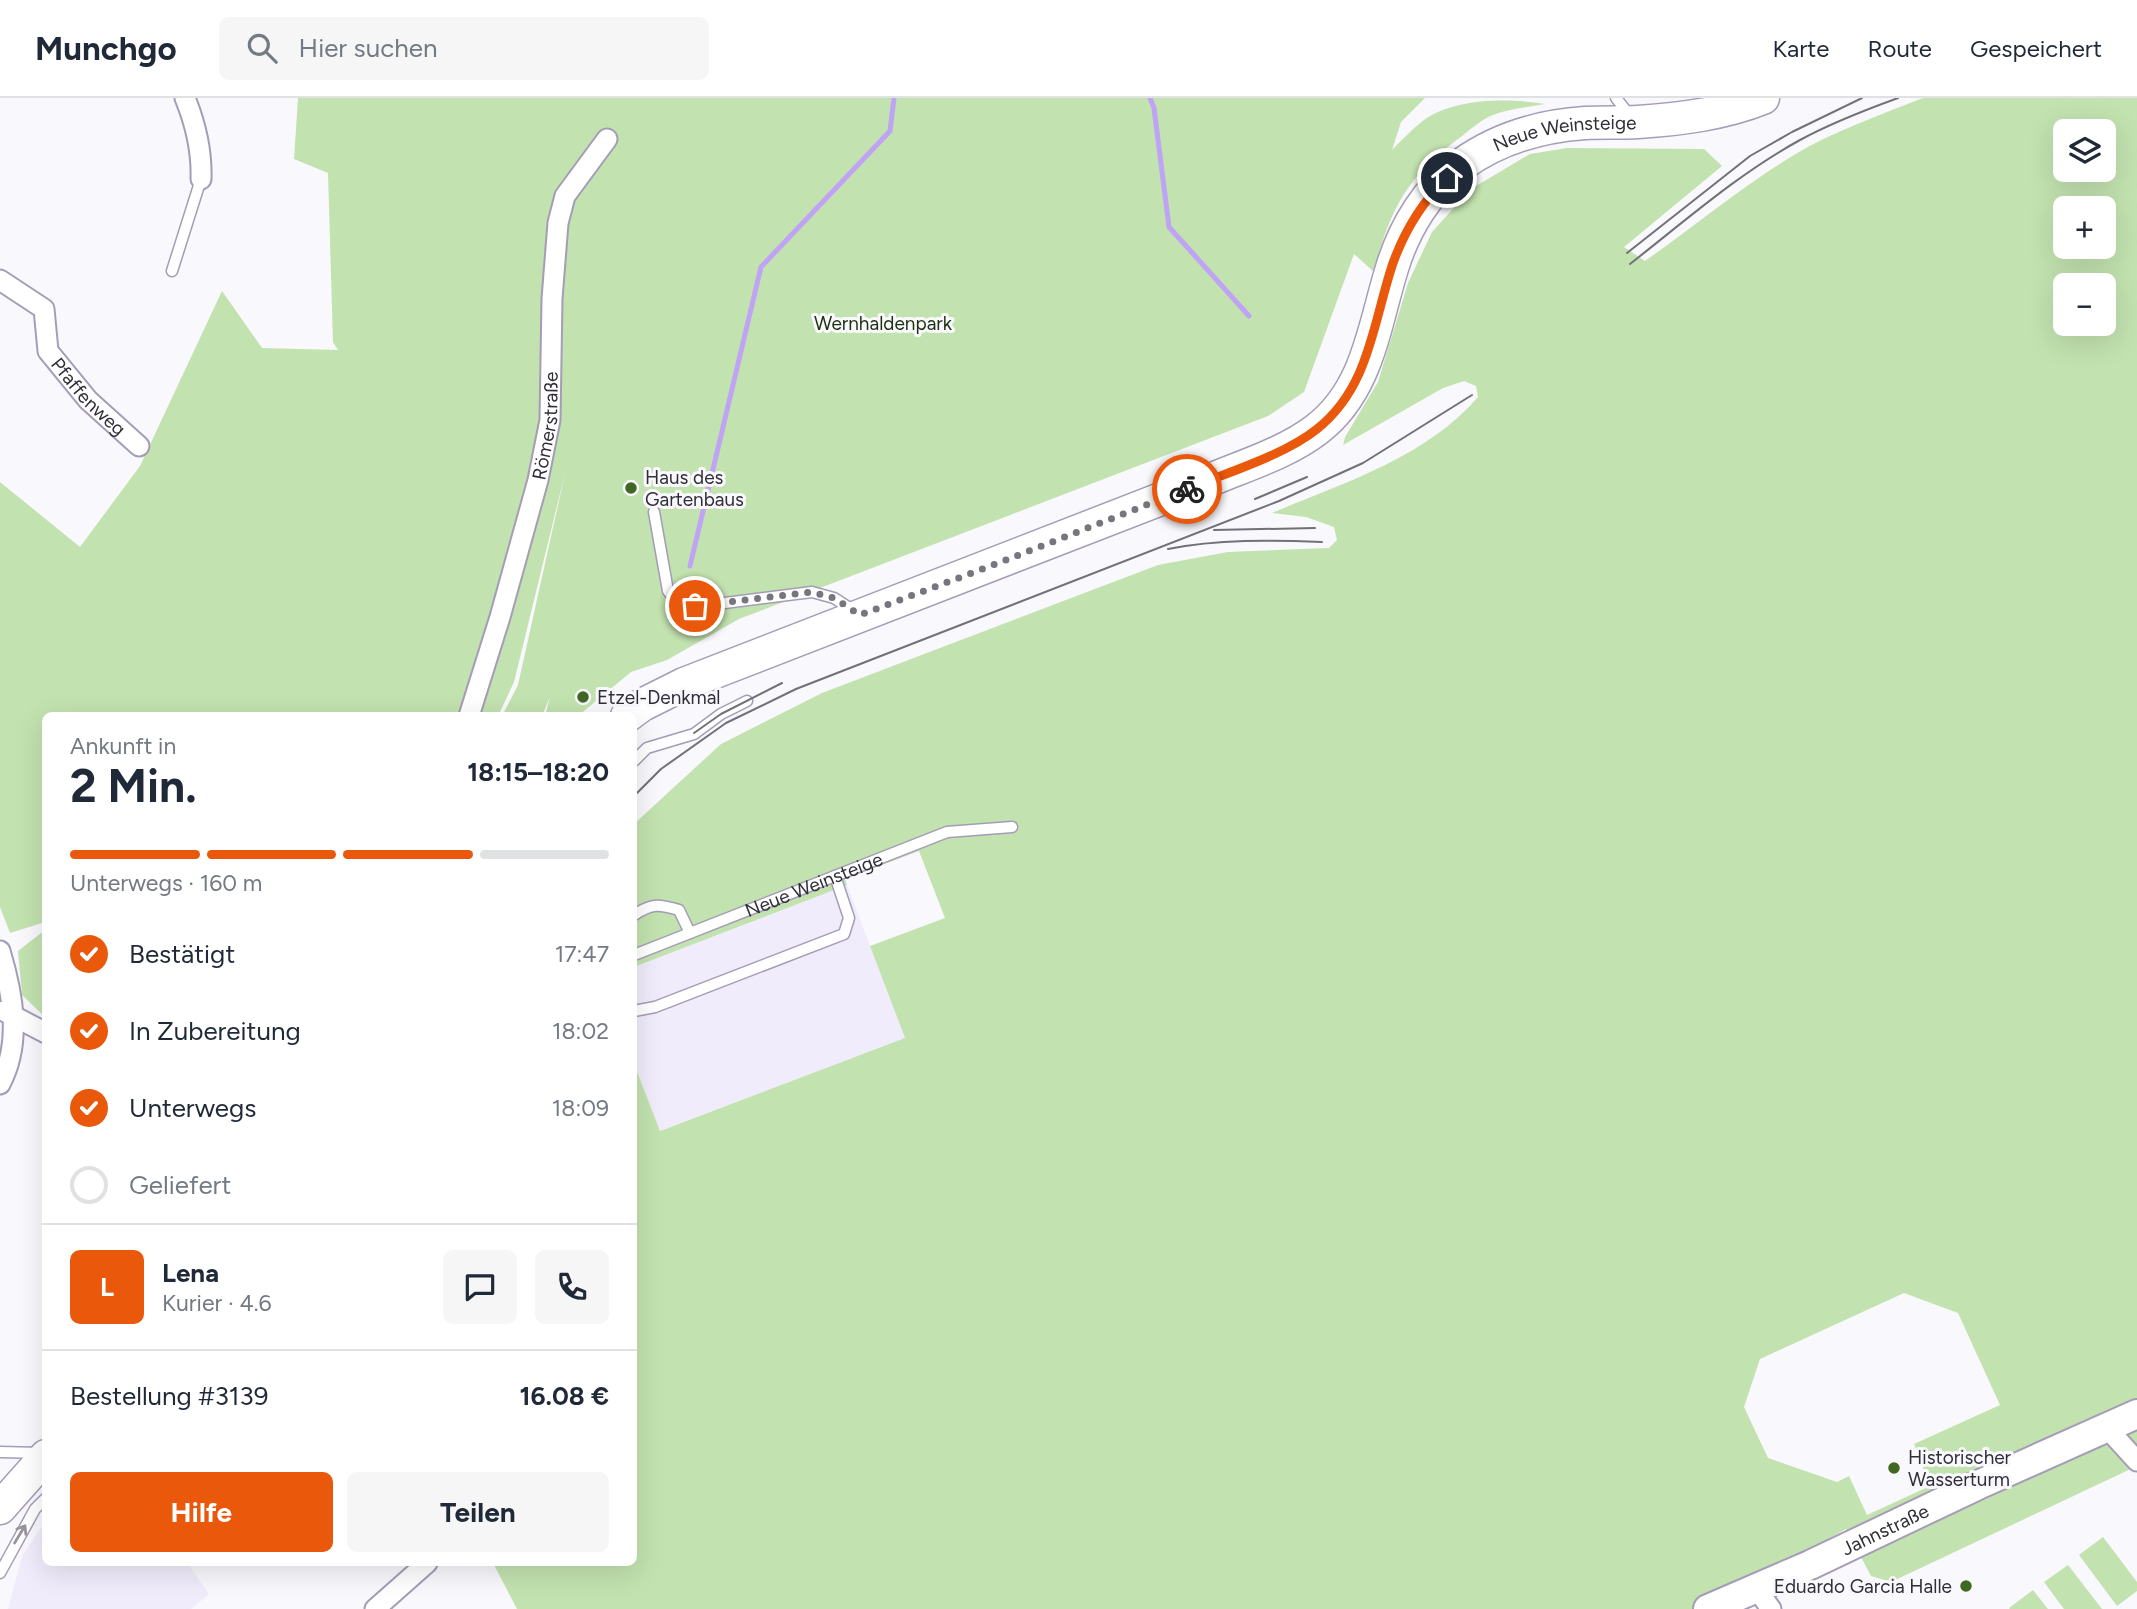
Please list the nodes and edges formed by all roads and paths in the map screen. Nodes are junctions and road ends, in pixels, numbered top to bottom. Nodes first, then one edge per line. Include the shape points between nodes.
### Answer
1 (185, 98) edge
2 (1616, 98) edge
3 (1763, 98) edge
4 (1636, 122) junction
5 (607, 139) dead end
6 (201, 179) joint
7 (172, 271) dead end
8 (0, 280) edge
9 (139, 446) dead end
10 (654, 512) dead end
11 (860, 615) junction
12 (747, 701) dead end
13 (470, 712) edge
14 (632, 712) edge
15 (637, 758) edge
16 (1012, 827) dead end
17 (835, 876) junction
18 (637, 913) edge
19 (690, 933) junction
20 (0, 951) edge
21 (637, 955) edge
22 (637, 1010) edge
23 (7, 1013) edge
24 (42, 1031) edge
25 (0, 1084) edge
26 (2137, 1414) edge
27 (2108, 1428) junction
28 (0, 1452) edge
29 (42, 1454) edge
30 (42, 1458) edge
31 (2137, 1461) edge
32 (42, 1502) edge
33 (0, 1508) edge
34 (424, 1566) edge
35 (0, 1573) edge
36 (1764, 1598) edge
37 (375, 1609) edge
38 (1708, 1609) edge

1 - 6 street via 202,158
2 - 4 lane
3 - 4 main road, Neue Weinsteige via 1699,116
4 - 11 main road, Neue Weinsteige via 1545,128 1508,138 1459,167 1417,213 1403,239 1364,367 1351,391 1317,429 1297,442
5 - 13 street, Römerstraße via 565,196 558,223 550,420 538,480
6 - 7 lane
8 - 9 street, Pfaffenweg via 44,309 48,351 88,400
10 - 11 lane via 668,591 680,606 812,592 834,598
11 - 14 main road, Neue Weinsteige via 684,684
12 - 15 lane via 694,734 647,748
16 - 17 lane, Neue Weinsteige via 947,832
17 - 19 lane, Neue Weinsteige
17 - 22 lane via 849,918 844,934
18 - 19 lane via 661,904 679,910
19 - 21 lane, Neue Weinsteige
20 - 23 street
23 - 24 street
23 - 25 street via 14,1041 9,1068
26 - 27 main road, Jahnstraße
27 - 31 street
27 - 36 main road, Jahnstraße
28 - 29 lane
30 - 33 main road
35 -> 32 lane
34 - 37 street
36 - 38 main road, Jahnstraße

